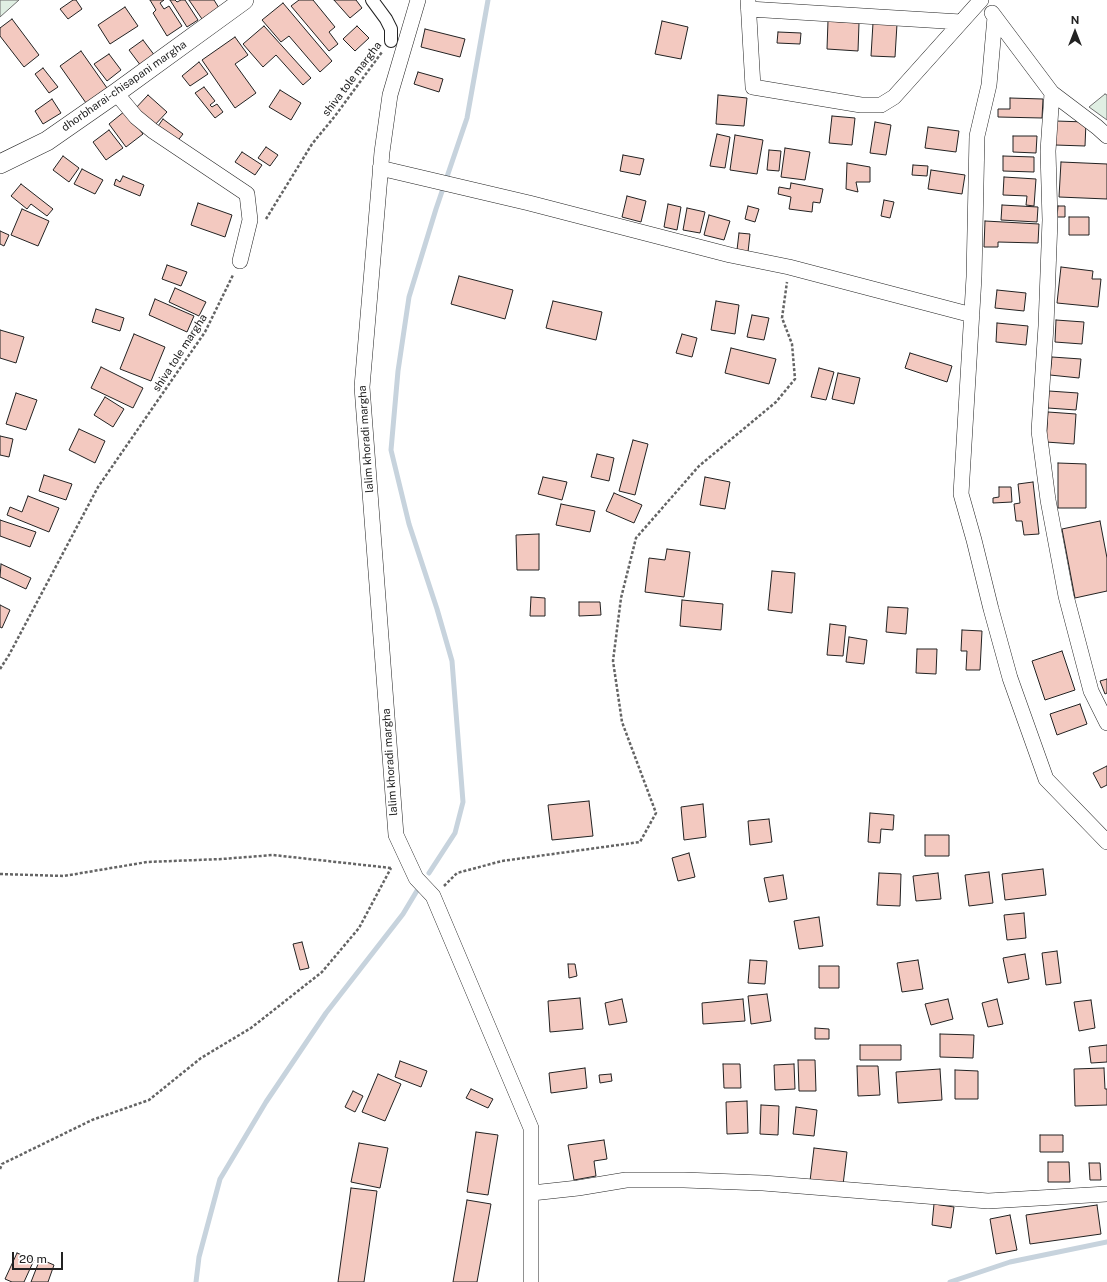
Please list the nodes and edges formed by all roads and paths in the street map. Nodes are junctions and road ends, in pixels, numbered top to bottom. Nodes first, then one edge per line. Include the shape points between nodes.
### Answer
1 (244, 0) edge
2 (372, 0) edge
3 (418, 0) edge
4 (981, 0) edge
5 (749, 5) edge
6 (995, 17) junction
7 (961, 22) junction
8 (391, 41) joint
9 (1052, 93) junction
10 (116, 94) junction
11 (1107, 136) edge
12 (0, 164) edge
13 (380, 168) junction
14 (264, 222) dead end
15 (240, 262) joint
16 (789, 267) junction
17 (972, 315) junction
18 (0, 669) edge
19 (1107, 723) edge
20 (1107, 842) edge
21 (391, 868) junction
22 (0, 874) edge
23 (416, 878) junction
24 (433, 896) junction
25 (0, 1170) edge
26 (532, 1193) junction
27 (1107, 1194) edge
28 (531, 1282) edge

1 - 10 street, dhorbharai-chisapani margha
2 - 8 street via 391,29
3 - 13 street, lalim khoradi margha via 390,95
4 - 6 street
4 - 7 street
5 - 7 street
5 - 7 street via 753,87 861,105 881,105 894,97
6 - 9 street
6 - 17 street via 989,85 978,136
8 - 14 path, shiva tole margha via 312,144
9 - 11 street
9 - 19 street via 1048,151 1050,220 1046,326 1039,432 1048,500 1066,596 1091,691
10 - 12 street, dhorbharai-chisapani margha via 47,141
10 - 15 street via 136,117 153,131 247,194 250,220
13 - 16 street via 730,255
13 - 23 street, lalim khoradi margha via 362,387 396,835
15 - 18 path, shiva tole margha via 205,332 98,487
16 - 17 street
16 - 24 path via 782,318 792,344 795,379 776,402 699,466 636,538 621,598 613,661 622,722 656,813 640,842 502,861 456,873
17 - 20 street via 961,494 1010,678 1046,779
21 - 22 path via 274,855 222,860 147,862 64,876
21 - 23 path
21 - 25 path via 359,928 322,972 251,1028 201,1058 149,1100 92,1120 2,1164
23 - 24 street, lalim khoradi margha
24 - 26 street via 531,1128
26 - 27 street via 626,1180 684,1180 763,1183 988,1201
26 - 28 street

